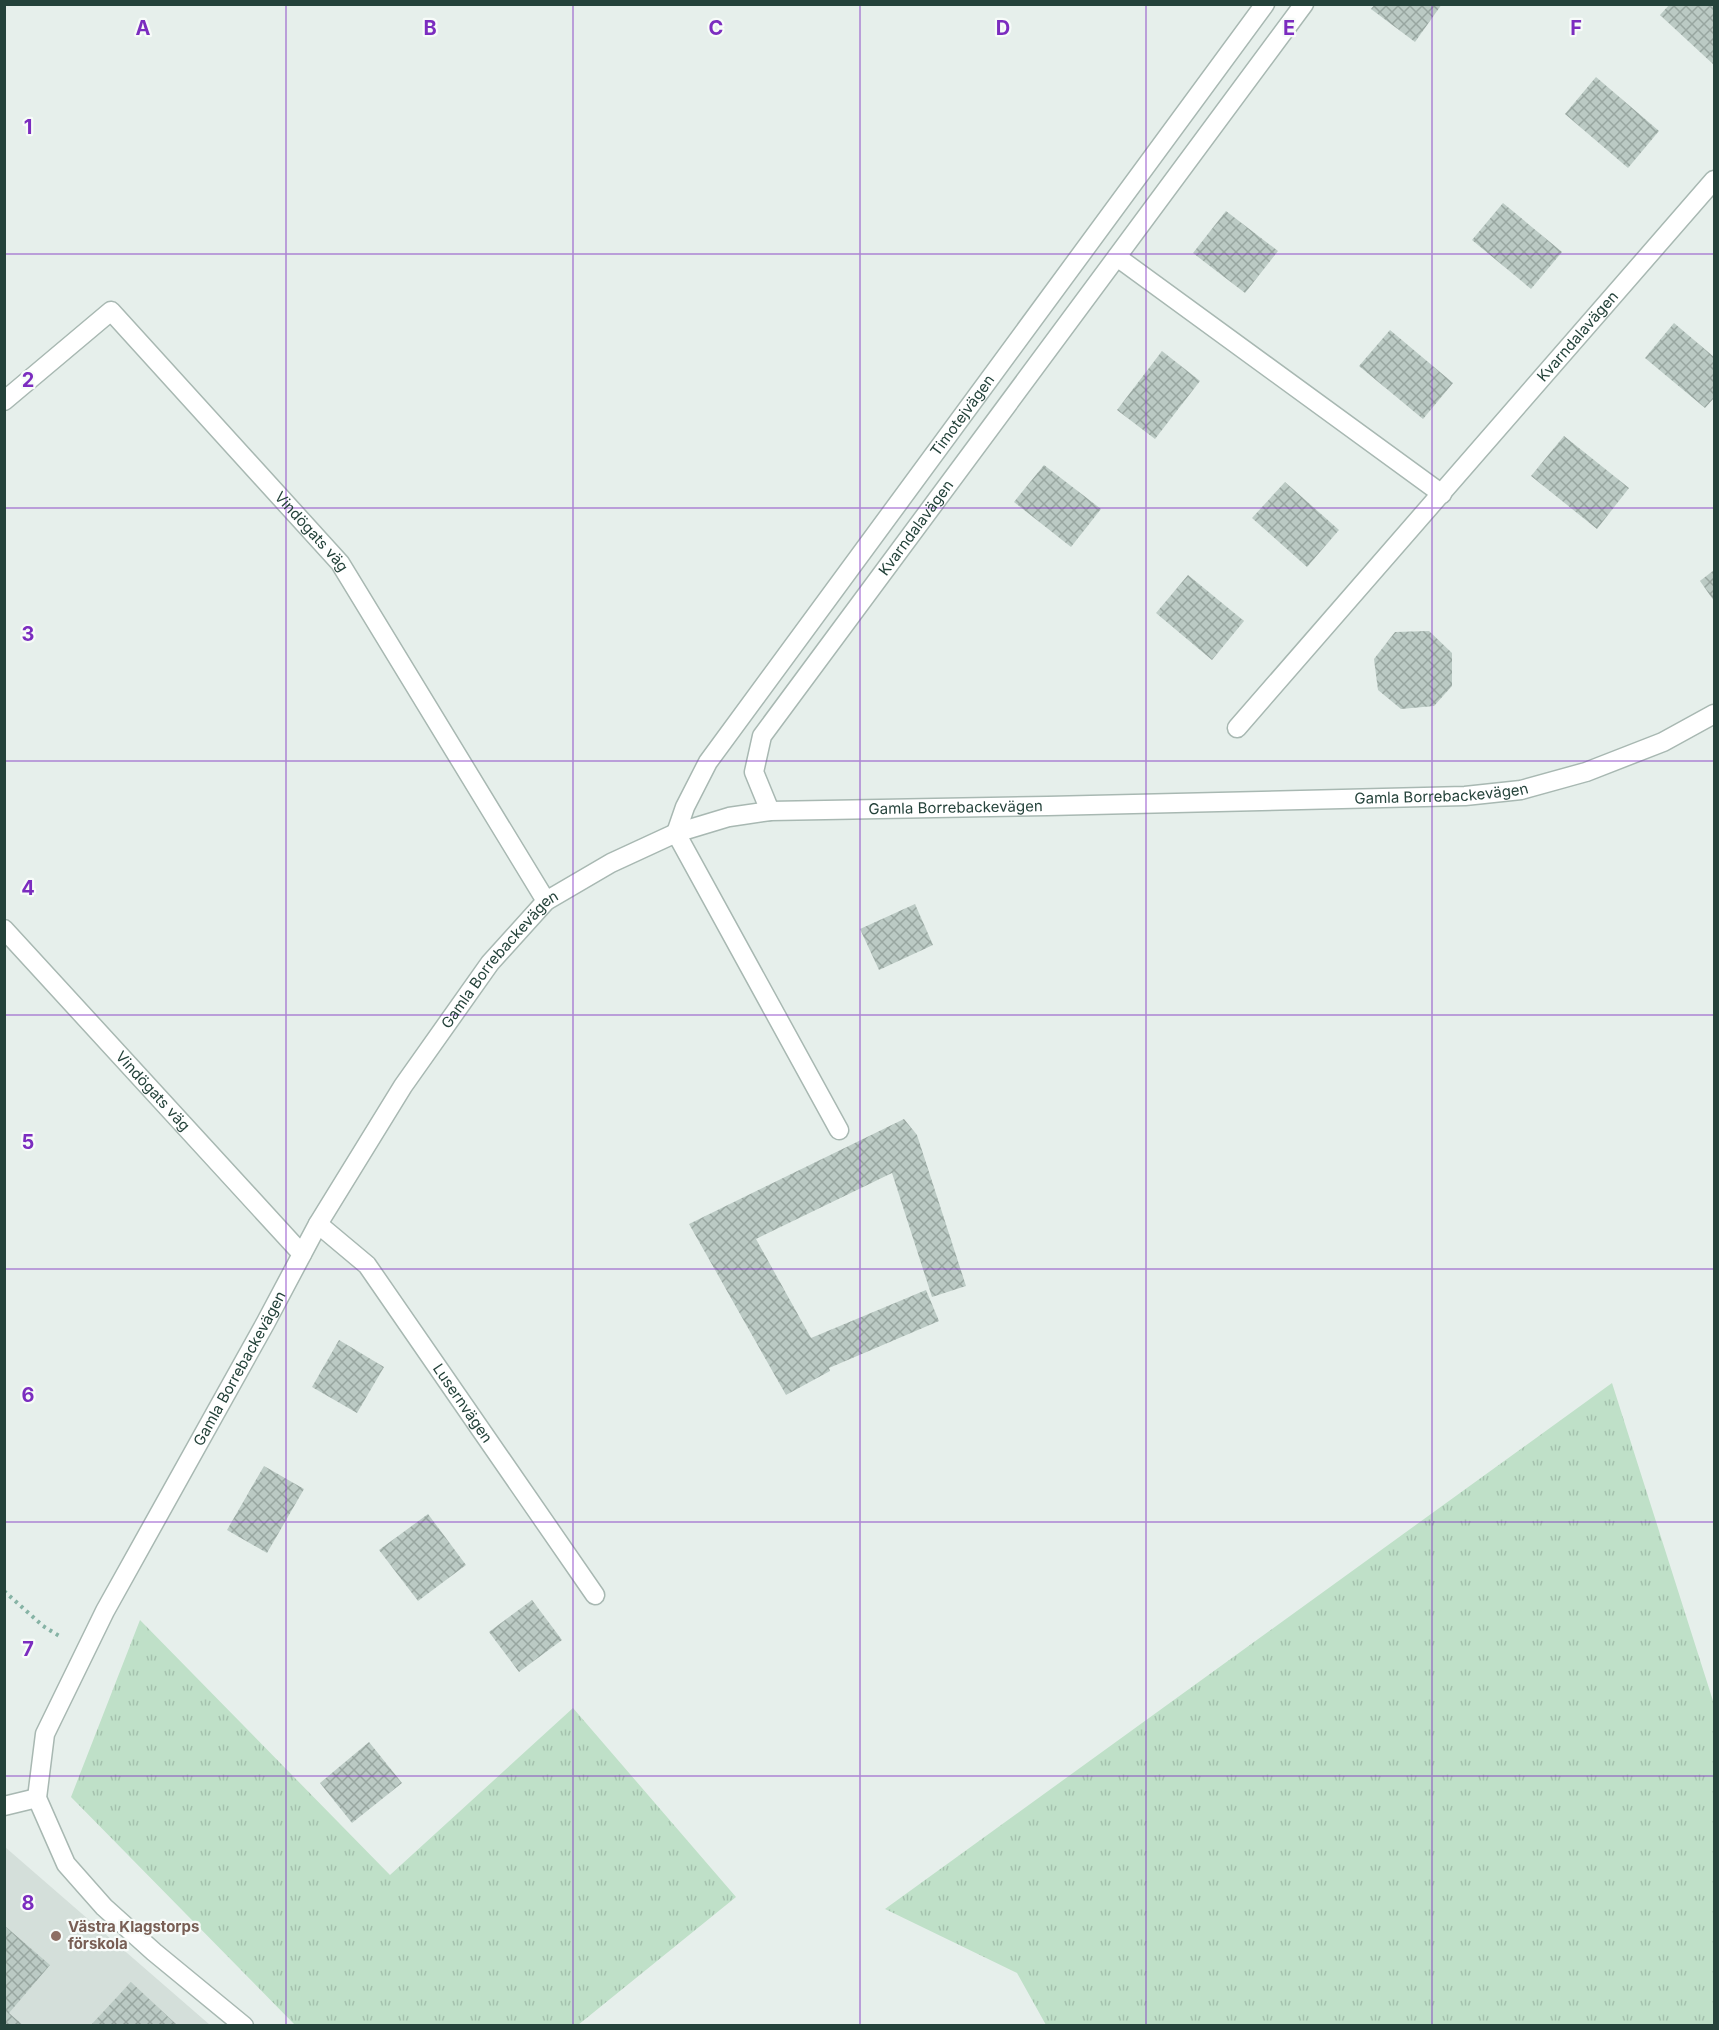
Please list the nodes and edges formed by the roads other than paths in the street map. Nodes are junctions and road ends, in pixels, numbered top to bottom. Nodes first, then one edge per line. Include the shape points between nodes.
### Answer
1 (1265, 4) edge
2 (1304, 4) edge
3 (1714, 180) edge
4 (1116, 257) junction
5 (4, 400) edge
6 (1442, 494) junction
7 (1714, 714) edge
8 (1237, 728) dead end
9 (770, 811) junction
10 (676, 833) junction
11 (546, 901) junction
12 (4, 929) edge
13 (839, 1130) dead end
14 (318, 1224) junction
15 (302, 1254) junction
16 (595, 1595) dead end
17 (37, 1798) junction
18 (4, 1806) edge
19 (244, 2025) edge

1 - 10 street, Timotejvägen via 708,762
2 - 4 street, Kvarndalavägen
3 - 6 street, Kvarndalavägen
4 - 6 street
4 - 9 street, Kvarndalavägen via 762,736 754,772
5 - 11 street, Vindögats väg via 111,311 340,563
6 - 8 street, Kvarndalavägen
7 - 9 street, Gamla Borrebackevägen via 1663,742 1586,772 1521,790 1465,796
9 - 10 street, Gamla Borrebackevägen via 729,817
10 - 11 street, Gamla Borrebackevägen via 611,863
10 - 13 street
11 - 14 street, Gamla Borrebackevägen via 490,963 423,1057
12 - 15 street, Vindögats väg
14 - 15 street, Gamla Borrebackevägen
14 - 16 street, Lusernvägen via 367,1265
15 - 17 street, Gamla Borrebackevägen via 85,1651 45,1734
17 - 18 street
17 - 19 street via 66,1864 104,1907

